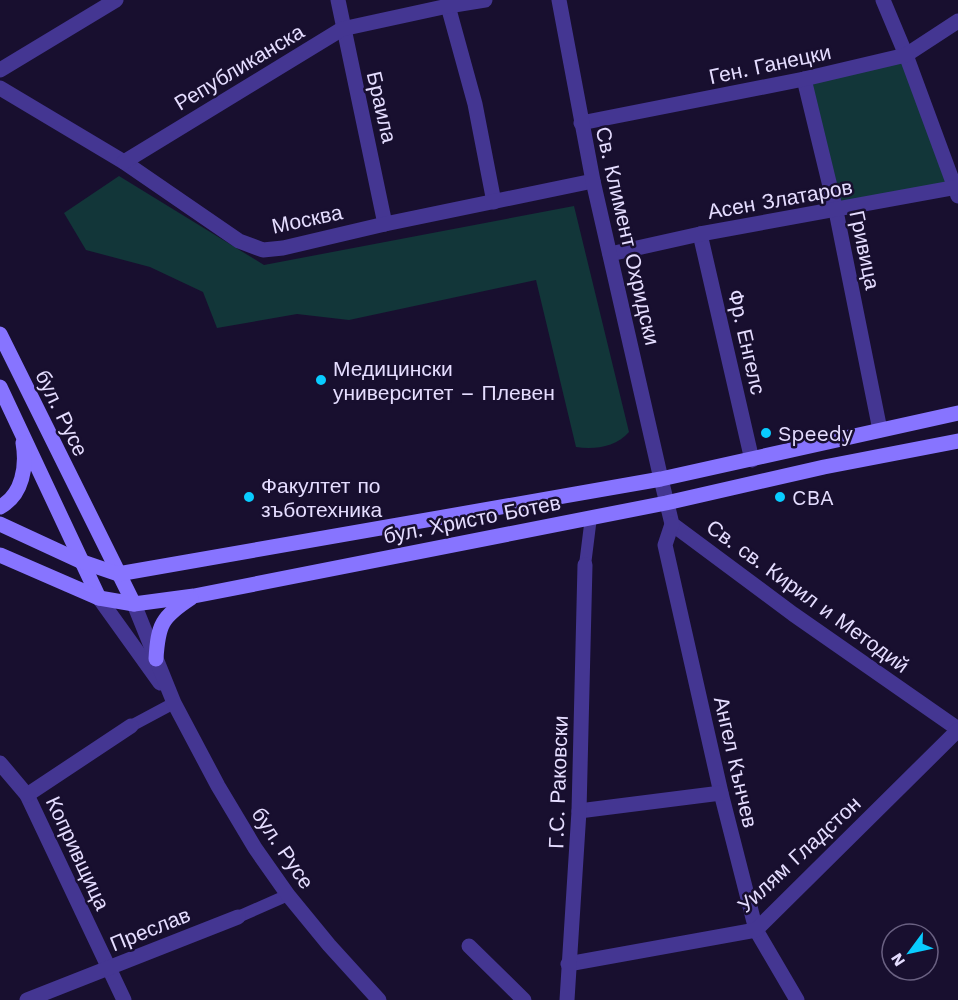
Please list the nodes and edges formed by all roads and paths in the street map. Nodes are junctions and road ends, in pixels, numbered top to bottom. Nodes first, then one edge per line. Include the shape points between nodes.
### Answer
1 (116, 0) edge
2 (338, 0) edge
3 (485, 0) edge
4 (559, 0) edge
5 (883, 0) edge
6 (448, 6) junction
7 (958, 21) edge
8 (342, 29) junction
9 (906, 55) junction
10 (0, 70) edge
11 (804, 79) junction
12 (0, 88) edge
13 (581, 123) junction
14 (124, 162) junction
15 (593, 181) junction
16 (957, 191) edge
17 (494, 202) junction
18 (836, 211) junction
19 (385, 224) junction
20 (700, 234) junction
21 (610, 254) junction
22 (0, 334) edge
23 (0, 387) edge
24 (958, 413) edge
25 (20, 428) junction
26 (880, 430) junction
27 (958, 441) edge
28 (752, 460) junction
29 (661, 479) junction
30 (666, 503) junction
31 (0, 507) edge
32 (591, 517) junction
33 (0, 524) edge
34 (672, 524) junction
35 (0, 555) edge
36 (80, 561) junction
37 (585, 565) joint
38 (118, 574) junction
39 (194, 596) junction
40 (99, 598) junction
41 (134, 604) junction
42 (156, 659) junction
43 (174, 703) junction
44 (131, 726) joint
45 (958, 729) edge
46 (0, 763) edge
47 (720, 793) junction
48 (27, 795) junction
49 (579, 811) junction
50 (288, 895) junction
51 (238, 917) joint
52 (756, 930) junction
53 (469, 946) dead end
54 (568, 964) junction
55 (109, 969) junction
56 (27, 1000) edge
57 (124, 1000) edge
58 (379, 1000) edge
59 (524, 1000) edge
60 (567, 1000) edge
61 (797, 1000) edge

1 - 10 street
2 - 8 street, Браила
3 - 6 street, Републиканска
4 - 13 street, Св. Климент Охридски
5 - 9 street
6 - 8 street, Републиканска
6 - 17 street via 475,104
7 - 9 street, Ген. Ганецки
8 - 14 street, Републиканска
8 - 19 street, Браила
9 - 11 street, Ген. Ганецки
9 - 16 street
11 - 13 street, Ген. Ганецки
11 - 18 street, Гривица
12 - 14 street, Москва
13 - 15 street, Св. Климент Охридски
14 - 19 street, Москва via 239,241 263,250
15 - 17 street, Москва
15 - 21 street, Св. Климент Охридски
16 - 18 street, Асен Златаров
17 - 19 street, Москва
18 - 20 street, Асен Златаров
18 - 26 street, Гривица
20 - 21 street, Асен Златаров
20 - 28 street, Фр. Енгелс
21 - 29 street, Св. Климент Охридски
22 - 38 main road, бул. Русе
23 - 25 main road, бул. Русе
24 - 26 main road, бул. Христо Ботев
25 - 31 main road via 24,451 21,480 15,493
25 - 36 main road, бул. Русе
26 - 28 main road, бул. Христо Ботев
27 - 30 main road, бул. Христо Ботев
28 - 29 main road, бул. Христо Ботев
29 - 30 street, Св. св. Кирил и Методий
29 - 38 main road, бул. Христо Ботев
30 - 32 main road, бул. Христо Ботев
30 - 34 street, Св. св. Кирил и Методий
32 - 37 street
32 - 39 main road, бул. Христо Ботев
33 - 36 main road, бул. Христо Ботев
34 - 45 street, Св. св. Кирил и Методий
34 - 47 street, Ангел Кънчев via 665,545
35 - 40 main road, бул. Христо Ботев
36 - 38 main road, бул. Христо Ботев
36 - 40 main road, бул. Русе
37 - 49 street, Г.С. Раковски
38 - 41 main road, бул. Русе
39 - 41 main road, бул. Христо Ботев
39 - 42 main road via 167,616 157,637
40 - 41 main road, бул. Христо Ботев
40 - 43 street, бул. Русе
41 - 42 street, бул. Русе
42 - 43 street, бул. Русе
43 - 44 street
43 - 50 street, бул. Русе via 239,822
44 - 48 street
45 - 52 street, Уилям Гладстон
46 - 48 street, Копривщица
47 - 49 street
47 - 52 street, Ангел Кънчев
48 - 55 street, Копривщица
49 - 54 street, Г.С. Раковски
50 - 51 street, Преслав
50 - 58 street, бул. Русе
51 - 55 street, Преслав
52 - 54 street, Уилям Гладстон
52 - 61 street, Ангел Кънчев
53 - 59 street
54 - 60 street, Г.С. Раковски
55 - 56 street, Преслав
55 - 57 street, Копривщица

